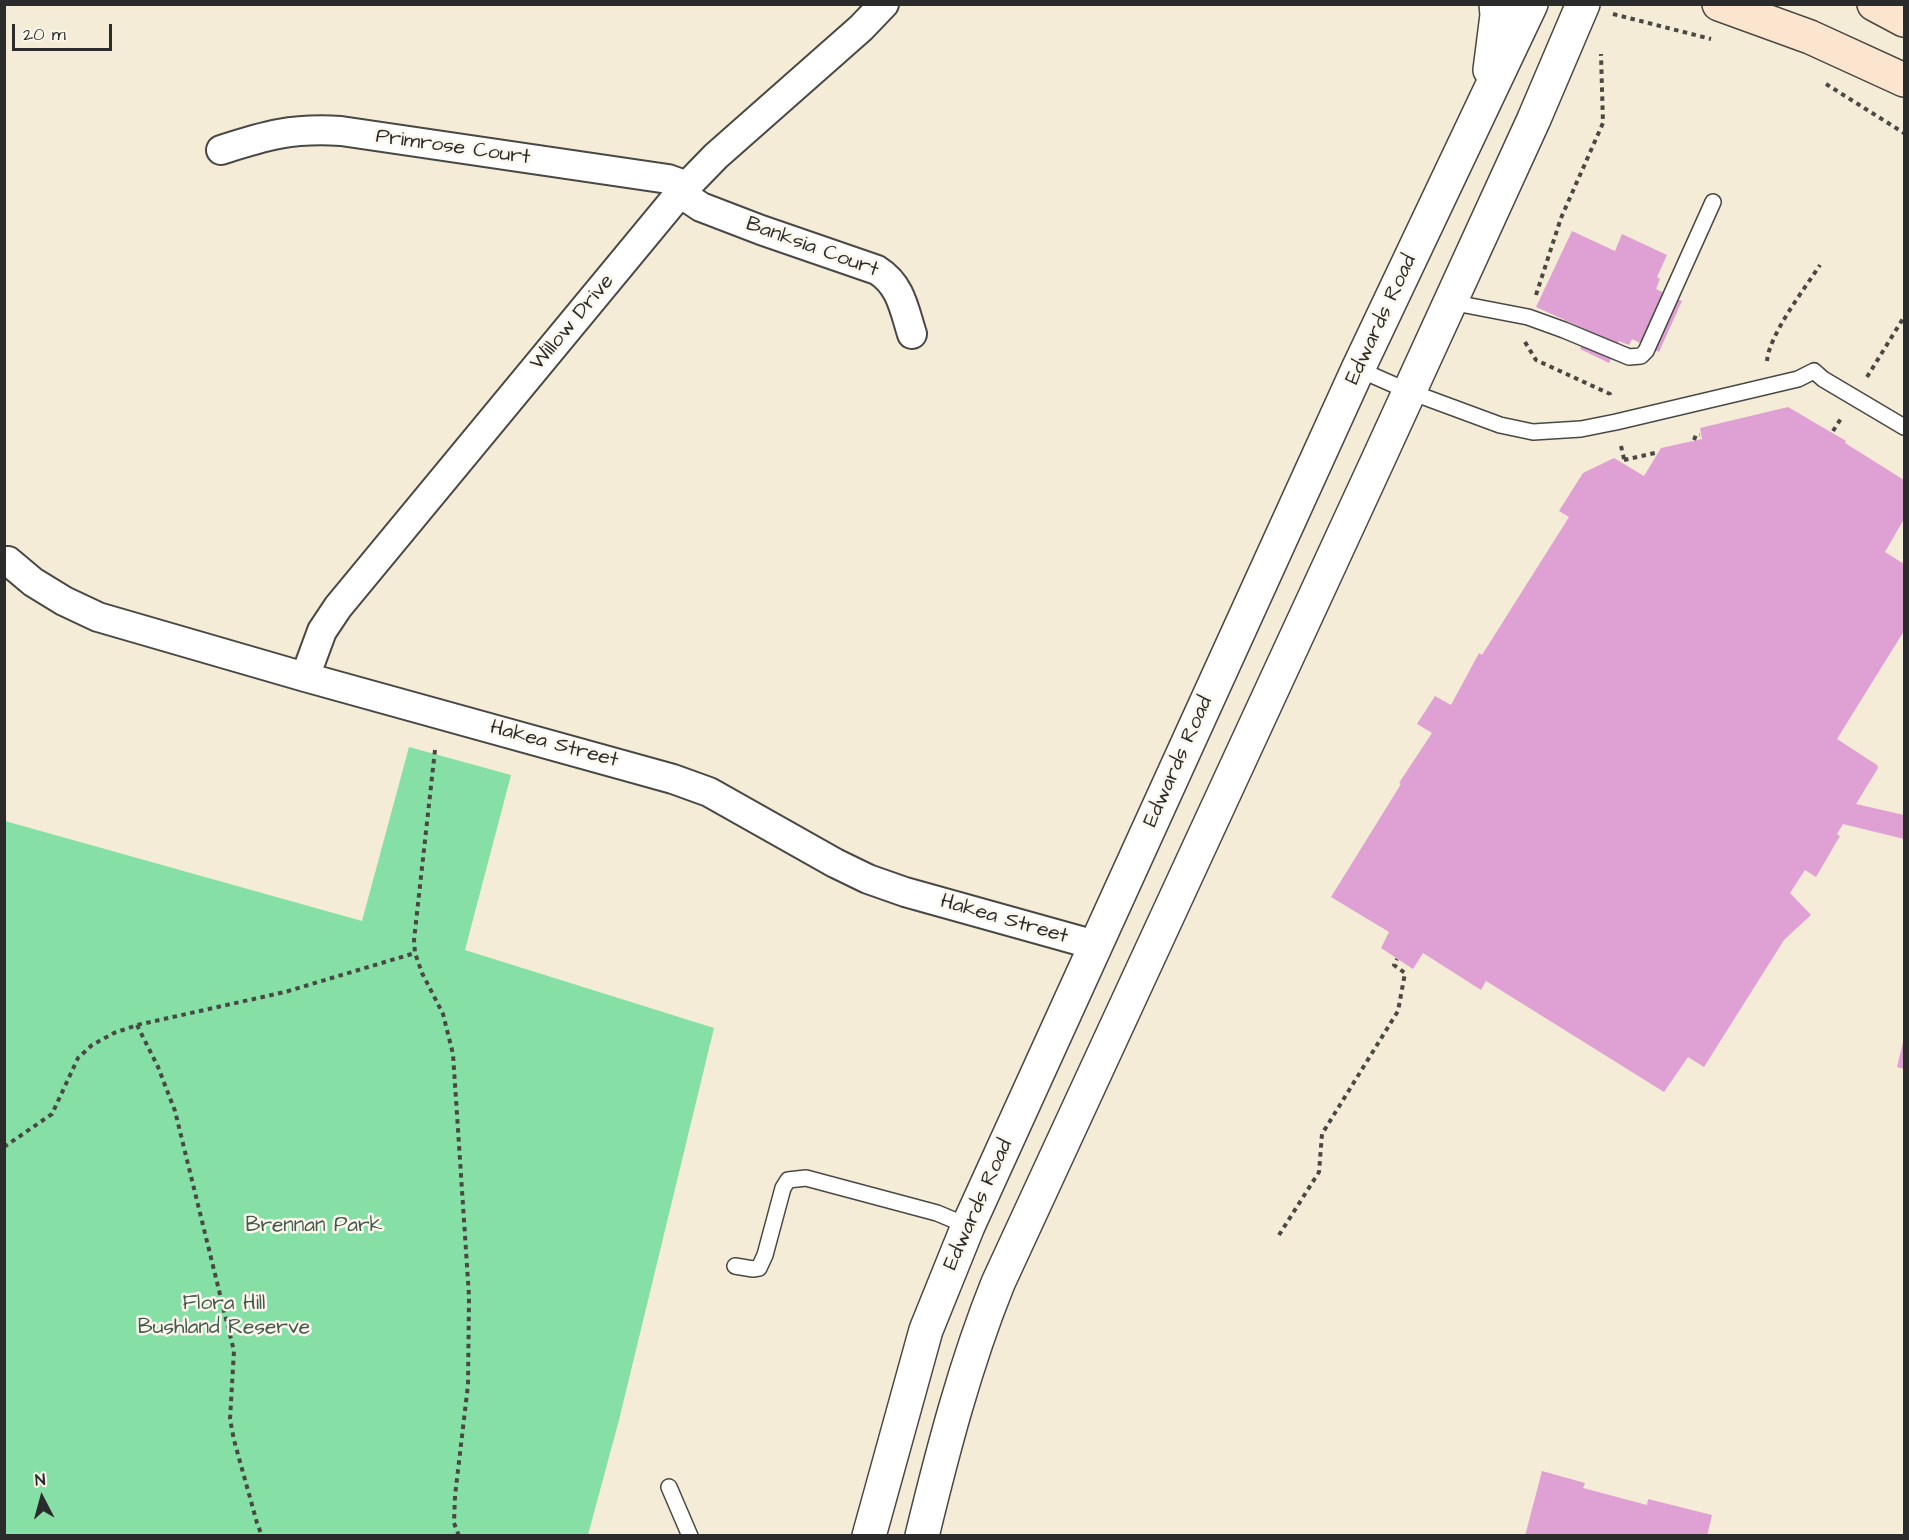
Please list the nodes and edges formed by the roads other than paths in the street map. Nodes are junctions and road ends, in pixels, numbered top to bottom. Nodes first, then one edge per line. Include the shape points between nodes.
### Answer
1 (884, 4) edge
2 (1496, 4) edge
3 (1531, 4) edge
4 (1719, 4) edge
5 (1874, 4) edge
6 (1594, 8) edge
7 (1905, 20) edge
8 (1905, 80) edge
9 (1486, 102) junction
10 (221, 150) dead end
11 (683, 189) junction
12 (1713, 202) dead end
13 (1450, 302) junction
14 (912, 334) dead end
15 (1358, 369) junction
16 (1408, 391) junction
17 (1905, 427) edge
18 (8, 561) dead end
19 (305, 677) junction
20 (1095, 945) junction
21 (969, 1226) junction
22 (735, 1266) dead end
23 (669, 1487) dead end
24 (690, 1536) edge
25 (869, 1536) edge
26 (922, 1536) edge

1 - 11 street, Willow Drive
2 - 9 street
3 - 9 street, Edwards Road
4 - 8 main road via 1810,37
5 - 7 main road
6 - 13 street via 1534,119
9 - 15 street, Edwards Road
10 - 11 street, Primrose Court via 292,130 341,131 668,179
11 - 14 street, Banksia Court via 701,207 878,270 895,286
11 - 19 street, Willow Drive via 338,607 322,631
12 - 13 lane via 1641,356 1629,357 1528,317
13 - 16 street
15 - 16 lane
15 - 20 street, Edwards Road
16 - 17 lane via 1516,430 1559,431 1616,422 1798,379 1814,371
16 - 26 street via 998,1283 962,1382
18 - 19 street, Hakea Street via 33,582 98,617
19 - 20 street, Hakea Street via 673,778 709,792 868,879
20 - 21 street, Edwards Road
21 - 22 lane via 937,1213 795,1178 783,1188 759,1268
21 - 25 street, Edwards Road via 926,1330
23 - 24 lane

